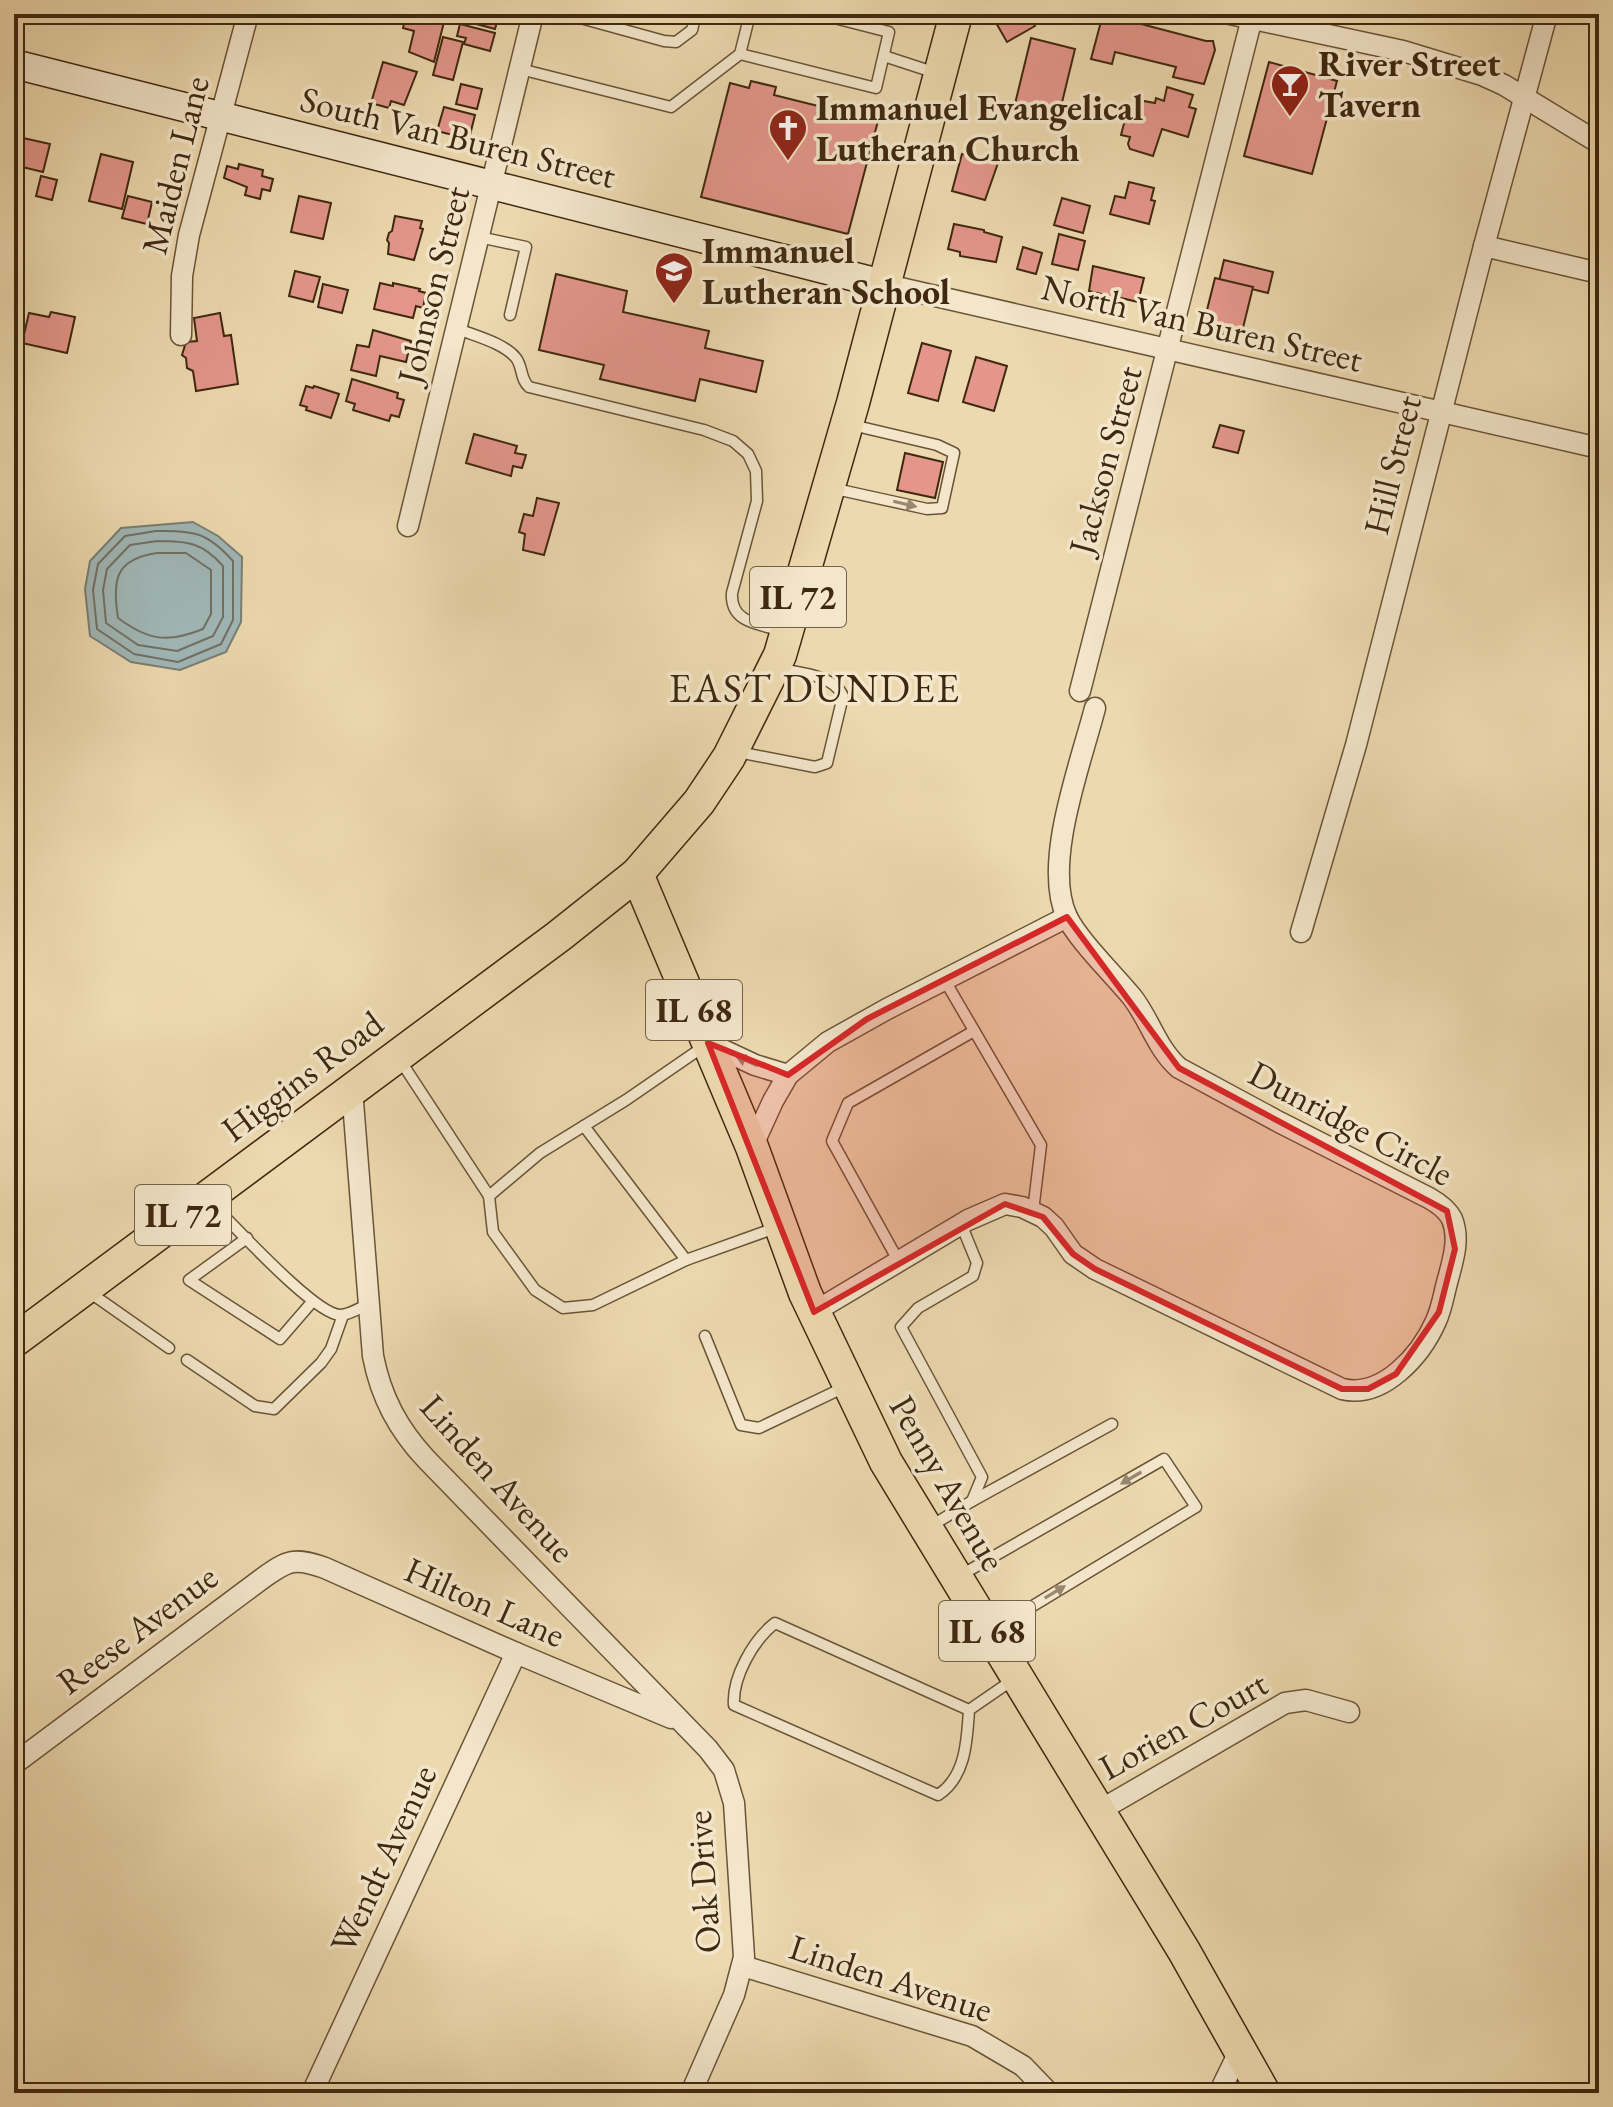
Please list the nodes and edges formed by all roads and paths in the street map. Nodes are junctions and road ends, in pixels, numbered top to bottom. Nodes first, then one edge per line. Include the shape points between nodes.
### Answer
1 (248, 14) edge
2 (533, 14) edge
3 (566, 14) edge
4 (696, 14) edge
5 (750, 14) edge
6 (819, 14) edge
7 (956, 14) edge
8 (1230, 14) edge
9 (1547, 14) edge
10 (1252, 16) edge
11 (740, 54) junction
12 (884, 56) junction
13 (14, 64) edge
14 (520, 69) junction
15 (941, 75) junction
16 (1523, 96) junction
17 (222, 116) junction
18 (1599, 143) edge
19 (492, 185) junction
20 (479, 237) junction
21 (1484, 246) junction
22 (1599, 273) edge
23 (883, 284) junction
24 (510, 315) dead end
25 (458, 329) junction
26 (181, 335) dead end
27 (1169, 351) junction
28 (1441, 413) junction
29 (847, 424) junction
30 (1599, 448) edge
31 (829, 487) junction
32 (408, 526) dead end
33 (787, 633) junction
34 (774, 668) junction
35 (1080, 691) dead end
36 (1095, 708) dead end
37 (732, 750) junction
38 (637, 874) junction
39 (1067, 917) junction
40 (1301, 932) dead end
41 (944, 979) junction
42 (974, 1031) junction
43 (708, 1043) junction
44 (397, 1055) junction
45 (788, 1075) junction
46 (352, 1089) junction
47 (584, 1126) junction
48 (752, 1147) junction
49 (489, 1196) junction
50 (206, 1198) junction
51 (1033, 1211) junction
52 (961, 1224) junction
53 (780, 1227) junction
54 (247, 1238) junction
55 (686, 1260) junction
56 (899, 1262) junction
57 (84, 1289) junction
58 (312, 1302) junction
59 (368, 1304) junction
60 (814, 1312) junction
61 (343, 1315) junction
62 (705, 1336) dead end
63 (14, 1341) edge
64 (169, 1348) dead end
65 (187, 1360) dead end
66 (849, 1385) junction
67 (1112, 1424) dead end
68 (972, 1501) junction
69 (925, 1529) junction
70 (263, 1578) joint
71 (955, 1578) junction
72 (988, 1633) junction
73 (516, 1653) junction
74 (1015, 1677) junction
75 (969, 1710) junction
76 (1349, 1712) dead end
77 (681, 1722) junction
78 (14, 1764) edge
79 (1097, 1812) junction
80 (743, 1966) junction
81 (1240, 2050) junction
82 (312, 2093) edge
83 (691, 2093) edge
84 (1049, 2093) edge
85 (1219, 2093) edge
86 (1264, 2093) edge

1 - 17 street, Maiden Lane
2 - 14 street, Johnson Street
3 - 4 lane via 676,42 692,30
5 - 11 lane
6 - 12 lane via 889,32
7 - 15 main road, IL 72
8 - 10 street
9 - 16 street, Hill Street
10 - 16 street via 1440,61 1494,79
10 - 27 street, Jackson Street
11 - 12 lane via 876,88
11 - 14 lane via 671,107
12 - 15 lane
13 - 17 street, South Van Buren Street
14 - 19 street, Johnson Street
15 - 23 main road, IL 72
16 - 18 street
16 - 21 street, Hill Street
17 - 19 street, South Van Buren Street
17 - 26 street, Maiden Lane via 189,235
19 - 20 street, Johnson Street
19 - 23 street, South Van Buren Street
20 - 24 lane via 526,247
20 - 25 street, Johnson Street
21 - 22 street
21 - 28 street, Hill Street
23 - 27 street, North Van Buren Street
23 - 29 main road, IL 72
25 - 32 street, Johnson Street
25 - 33 lane via 509,352 529,387 694,427 739,445 754,466 757,501 732,608 742,618
27 - 28 street, North Van Buren Street
27 - 35 street, Jackson Street
28 - 30 street, North Van Buren Street
28 - 40 street, Hill Street via 1356,745
29 - 31 main road, IL 72
31 -> 29 lane via 942,508 954,453
31 - 33 main road, IL 72
33 - 34 main road, IL 72
34 - 37 main road, IL 72
34 - 37 lane via 830,680 840,688 843,696 827,763 815,767
36 - 39 street via 1060,848 1059,882
37 - 38 main road, IL 72 via 699,802
38 - 43 main road, Penny Avenue / IL 68
38 - 44 main road, Higgins Road / IL 72
39 - 41 street
39 - 51 street, Dunridge Circle via 1179,1068 1440,1204 1452,1219 1455,1249 1439,1312 1421,1345 1391,1378 1350,1391 1095,1269 1076,1257 1054,1227
41 - 42 lane
41 - 45 street via 828,1042
42 - 51 lane via 1041,1145
42 - 56 lane via 848,1103 832,1141
45 -> 43 street
43 - 47 lane
43 - 48 main road, Penny Avenue / IL 68
44 - 46 main road, Higgins Road / IL 72
44 - 49 lane
45 - 48 street
46 - 50 main road, Higgins Road / IL 72
46 - 59 street, Linden Avenue
47 - 49 lane via 540,1153
47 - 55 lane
48 - 53 main road, Penny Avenue / IL 68
49 - 55 lane via 493,1232 535,1290 563,1308 593,1305
50 - 54 lane
50 - 57 main road, Higgins Road / IL 72
51 - 52 street via 1005,1204
52 - 56 street
52 - 68 lane via 977,1263 973,1276 918,1308 901,1327 982,1477
53 - 55 lane
53 - 60 main road, Penny Avenue / IL 68
54 - 58 lane
54 - 58 lane via 189,1280 280,1339
56 - 60 street
57 - 63 main road, Higgins Road / IL 72
57 - 64 lane
58 - 61 lane
59 - 61 lane
59 - 77 street, Linden Avenue via 377,1378 403,1431
60 - 66 main road, Penny Avenue / IL 68
61 - 65 lane via 321,1363 274,1409 255,1406
62 - 66 lane via 741,1425 759,1428
66 - 69 main road, Penny Avenue / IL 68
67 - 68 lane
68 - 69 lane
69 - 71 main road, Penny Avenue / IL 68
70 - 73 street, Hilton Lane via 288,1562 310,1562
70 - 78 street, Reese Avenue
71 - 72 main road, Penny Avenue / IL 68
72 -> 71 lane via 1196,1507 1164,1459
72 - 74 main road, Penny Avenue / IL 68
73 - 77 street, Hilton Lane
73 - 82 street, Wendt Avenue
74 - 75 lane
74 - 79 main road, Penny Avenue / IL 68
75 - 75 lane via 966,1750 950,1787 938,1795 734,1705 733,1690 760,1634 775,1623
76 - 79 street, Lorien Court via 1306,1700 1285,1703
77 - 80 street, Oak Drive via 722,1767 732,1795
79 - 81 main road, Penny Avenue / IL 68
80 - 83 street, Oak Drive
80 - 84 street, Linden Avenue via 972,2036 1023,2066
81 - 85 street
81 - 86 main road, Penny Avenue / IL 68

